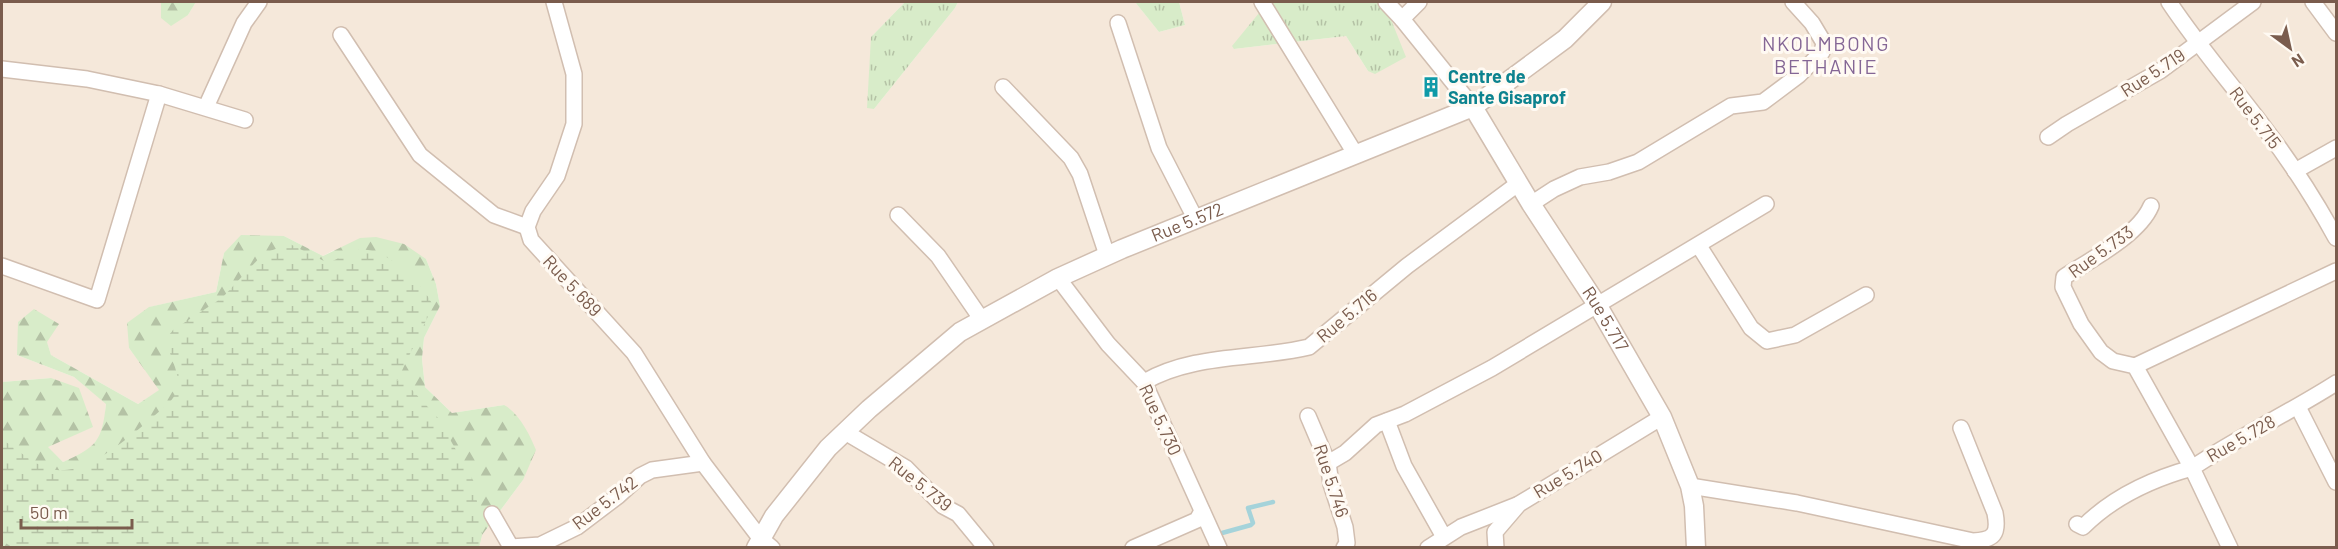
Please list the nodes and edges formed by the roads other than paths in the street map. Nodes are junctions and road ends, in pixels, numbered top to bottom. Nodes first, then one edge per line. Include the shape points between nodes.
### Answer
1 (259, 2) edge
2 (554, 2) edge
3 (1262, 2) edge
4 (1386, 2) edge
5 (1419, 2) edge
6 (1602, 2) edge
7 (1793, 2) edge
8 (2169, 2) edge
9 (2253, 2) edge
10 (2313, 2) edge
11 (1402, 19) junction
12 (1118, 23) dead end
13 (2337, 33) edge
14 (341, 35) dead end
15 (2197, 43) junction
16 (2, 69) edge
17 (1003, 87) dead end
18 (159, 94) junction
19 (206, 107) junction
20 (1473, 107) junction
21 (245, 120) dead end
22 (2048, 137) dead end
23 (2337, 148) edge
24 (1356, 154) junction
25 (2295, 171) junction
26 (1520, 183) junction
27 (1531, 204) junction
28 (1766, 204) dead end
29 (2151, 206) dead end
30 (898, 215) dead end
31 (1195, 218) junction
32 (527, 227) junction
33 (2337, 238) edge
34 (1699, 246) junction
35 (1107, 255) junction
36 (2, 266) edge
37 (2337, 271) edge
38 (1058, 278) junction
39 (1866, 295) dead end
40 (1598, 306) junction
41 (982, 320) junction
42 (2136, 366) junction
43 (1144, 382) junction
44 (2337, 383) edge
45 (2298, 407) junction
46 (1308, 416) dead end
47 (1662, 417) junction
48 (1387, 421) junction
49 (1961, 428) dead end
50 (845, 432) junction
51 (703, 463) junction
52 (1328, 463) junction
53 (2192, 468) junction
54 (2337, 482) edge
55 (1690, 486) junction
56 (1519, 504) junction
57 (1202, 511) junction
58 (492, 514) dead end
59 (2077, 524) dead end
60 (1444, 537) junction
61 (1934, 541) edge
62 (763, 544) edge
63 (986, 548) edge
64 (1133, 548) edge
65 (1219, 548) edge
66 (1344, 548) edge
67 (1428, 548) edge
68 (1496, 548) edge
69 (1696, 548) edge
70 (2230, 548) edge

1 - 19 street via 244,23
2 - 32 street via 574,74 574,124 557,176 532,211
3 - 24 street
4 - 11 street
5 - 11 street
6 - 20 street, Rue 5.572 via 1565,39
7 - 27 street via 1824,43 1822,52 1799,75 1763,102 1731,106 1638,162 1580,177
8 - 15 street, Rue 5.715
9 - 15 street, Rue 5.719
10 - 13 street
11 - 20 street
12 - 31 street via 1159,148
14 - 32 street via 420,155 494,215
15 - 22 street, Rue 5.719 via 2160,71
15 - 25 street, Rue 5.715
16 - 18 street via 87,79
17 - 35 street via 1071,158
18 - 19 street
18 - 36 street via 97,300
19 - 21 street
20 - 24 street, Rue 5.572
20 - 26 street, Rue 5.717
23 - 25 street
24 - 31 street, Rue 5.572
25 - 33 street, Rue 5.715
26 - 27 street, Rue 5.717
26 - 43 street, Rue 5.716 via 1407,266 1309,347 1187,365
27 - 40 street, Rue 5.717
28 - 34 street
29 - 42 street, Rue 5.733 via 2146,217 2128,233 2064,277 2063,287 2101,352 2113,361
30 - 41 street via 938,256
31 - 35 street, Rue 5.572
32 - 51 street, Rue 5.689 via 531,240 634,353
34 - 39 street via 1751,328 1767,340 1795,335
34 - 40 street
35 - 38 street, Rue 5.572
37 - 42 street
38 - 41 street, Rue 5.572
38 - 43 street, Rue 5.730 via 1108,344
40 - 47 street, Rue 5.717
40 - 48 street via 1492,368
41 - 50 street, Rue 5.572 via 949,340
42 - 53 street
43 - 57 street, Rue 5.730
44 - 45 street, Rue 5.728
45 - 53 street, Rue 5.728
45 - 54 street
46 - 52 street, Rue 5.746
47 - 55 street, Rue 5.717
47 - 56 street, Rue 5.740
48 - 52 street via 1376,425
48 - 60 street via 1404,466
49 - 61 street via 1998,527 1994,536 1985,541
50 - 62 street, Rue 5.572 via 774,516
50 - 63 street, Rue 5.739 via 906,468 943,506 958,514
51 - 58 street, Rue 5.742 via 652,470 640,476 577,527 540,545 511,547
51 - 62 street, Rue 5.689
52 - 66 street, Rue 5.746 via 1346,527
53 - 59 street via 2133,491 2100,510 2083,526
53 - 70 street, Rue 5.728
55 - 61 street via 1797,503
55 - 69 street, Rue 5.717
56 - 60 street
56 - 68 street, Rue 5.740 via 1495,532
57 - 64 street via 1197,519
57 - 65 street, Rue 5.730
60 - 67 street

